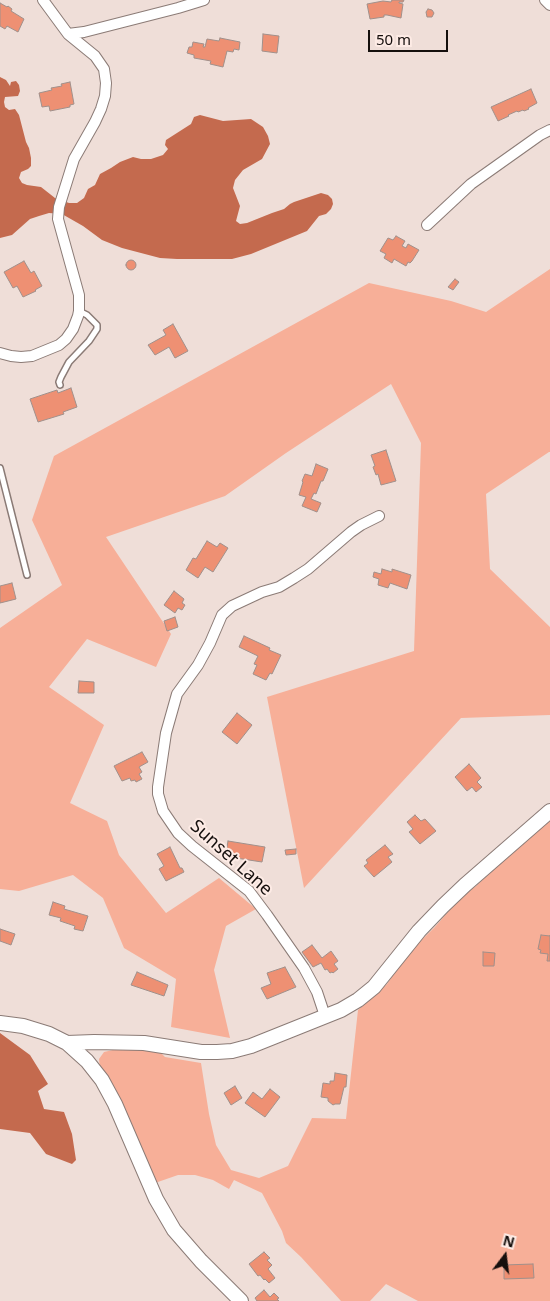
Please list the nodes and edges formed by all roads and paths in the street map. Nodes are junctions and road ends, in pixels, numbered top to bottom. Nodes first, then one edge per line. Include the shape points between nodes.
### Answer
1 (43, 0) edge
2 (204, 0) edge
3 (545, 0) edge
4 (550, 5) edge
5 (68, 34) junction
6 (550, 130) edge
7 (427, 225) dead end
8 (79, 311) junction
9 (0, 353) edge
10 (60, 385) dead end
11 (0, 468) edge
12 (379, 516) dead end
13 (27, 575) dead end
14 (550, 811) edge
15 (325, 1016) junction
16 (0, 1023) edge
17 (67, 1043) junction
18 (241, 1301) edge

1 - 5 street
2 - 5 street
3 - 4 street
5 - 8 street via 94,56 104,69 106,83 101,109 74,160 59,207 58,219 79,296
6 - 7 street via 471,184
8 - 9 street via 73,329 59,345 32,356
8 - 10 lane via 87,315 97,329 90,342 69,362
11 - 13 lane
12 - 15 street, Sunset Lane via 361,524 294,578 232,606 222,615 206,651 177,694 166,734 158,787 163,811 178,833 257,900 304,968
14 - 15 street via 443,906 374,987 358,1000
15 - 17 street via 232,1051 201,1052 144,1043
16 - 17 street via 40,1031
17 - 18 street via 102,1080 156,1199 174,1230

